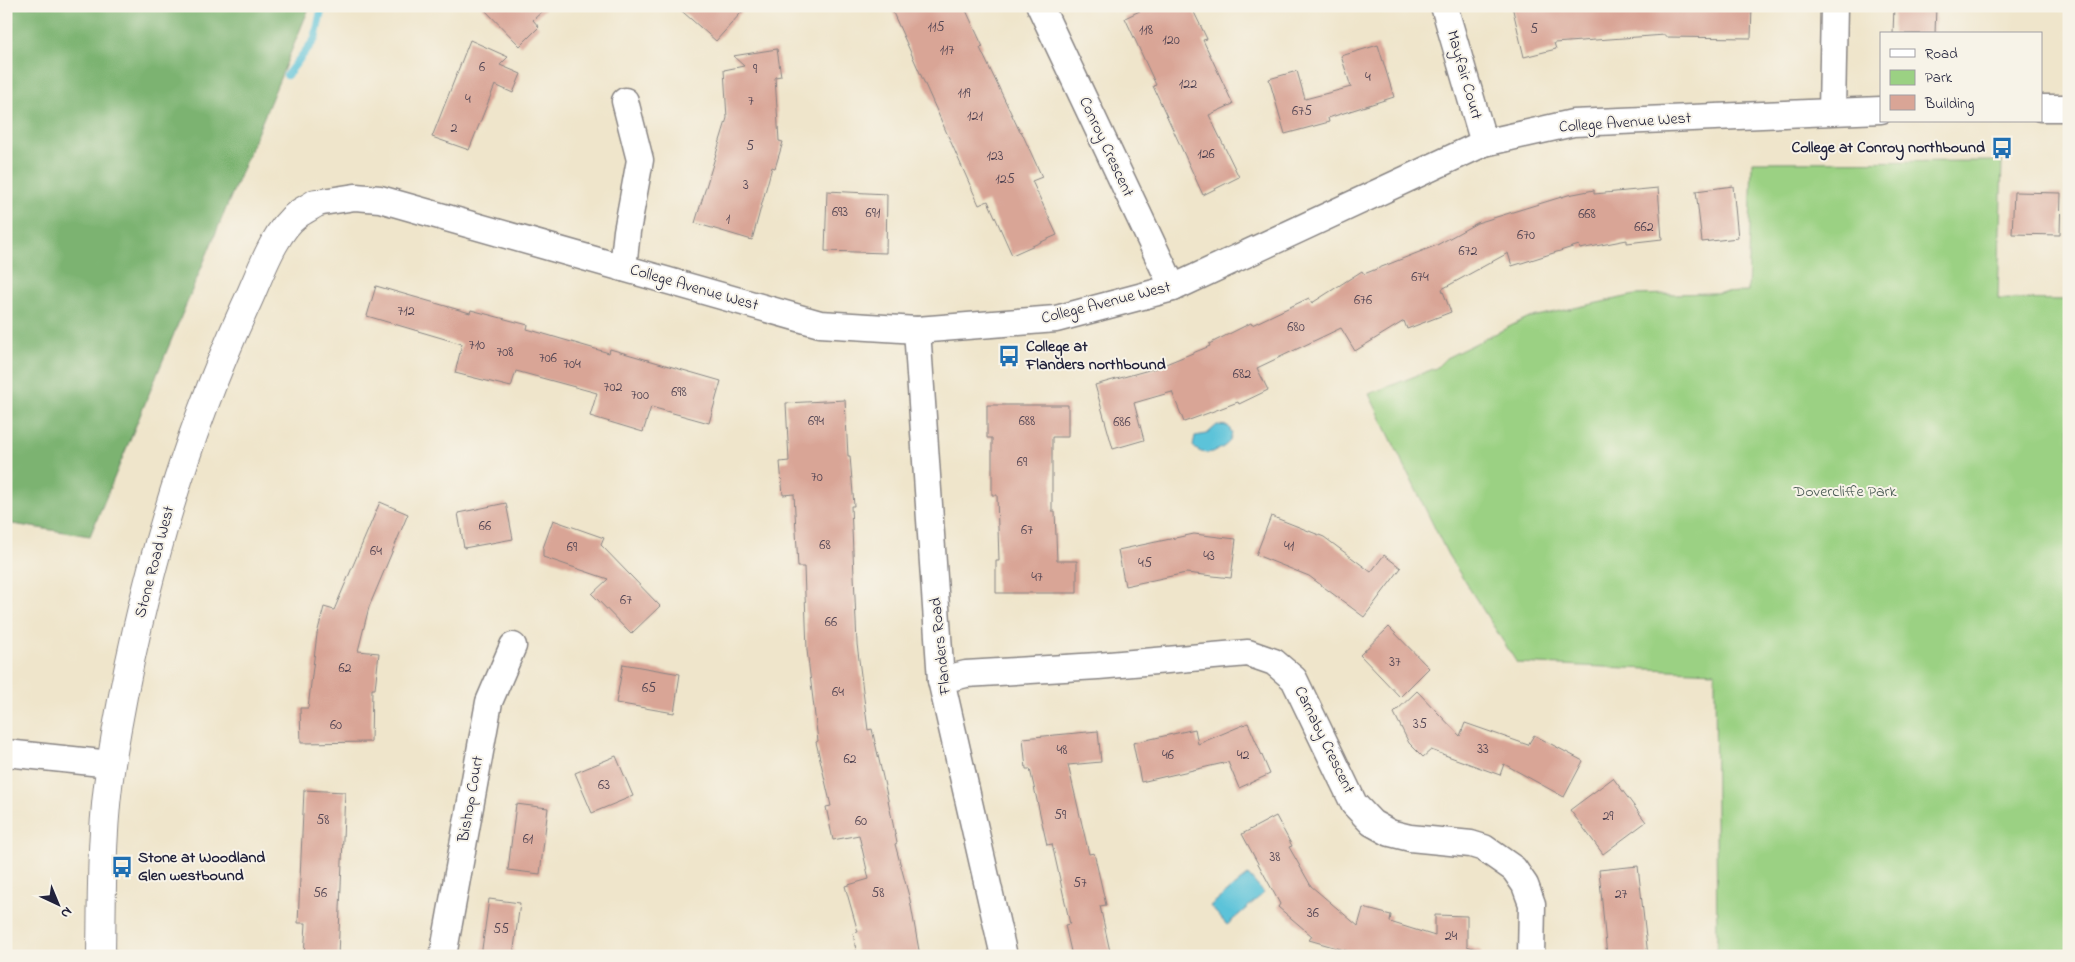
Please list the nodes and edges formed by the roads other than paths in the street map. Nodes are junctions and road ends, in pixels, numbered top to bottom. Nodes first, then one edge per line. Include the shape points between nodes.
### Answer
1 (1040, 6) edge
2 (1444, 6) edge
3 (1834, 6) edge
4 (625, 101) dead end
5 (2042, 108) edge
6 (2069, 108) edge
7 (1880, 110) edge
8 (1832, 111) junction
9 (1484, 143) junction
10 (316, 203) joint
11 (623, 268) junction
12 (1173, 288) junction
13 (917, 330) junction
14 (513, 646) dead end
15 (941, 680) junction
16 (6, 752) edge
17 (111, 764) junction
18 (101, 956) edge
19 (443, 956) edge
20 (1004, 956) edge
21 (1531, 956) edge

1 - 12 street, Conroy Crescent
2 - 9 street, Mayfair Court
3 - 8 street
4 - 11 street via 640,160
5 - 6 street
7 - 8 street, College Avenue West
8 - 9 street, College Avenue West via 1573,123
9 - 12 street, College Avenue West
10 - 11 street, College Avenue West via 355,197 380,199
10 - 17 main road, Stone Road West via 297,214 278,236 220,361 169,509 138,625
11 - 13 street, College Avenue West via 820,324
12 - 13 street, College Avenue West via 1056,319
13 - 15 street, Flanders Road
14 - 19 street, Bishop Court via 489,702
15 - 20 street, Flanders Road
15 - 21 street, Carnaby Crescent via 966,674 1248,653 1274,662 1294,679 1354,804 1372,823 1390,833 1410,838 1484,848 1514,869 1532,904
16 - 17 street
17 - 18 main road, Stone Road West via 105,827

